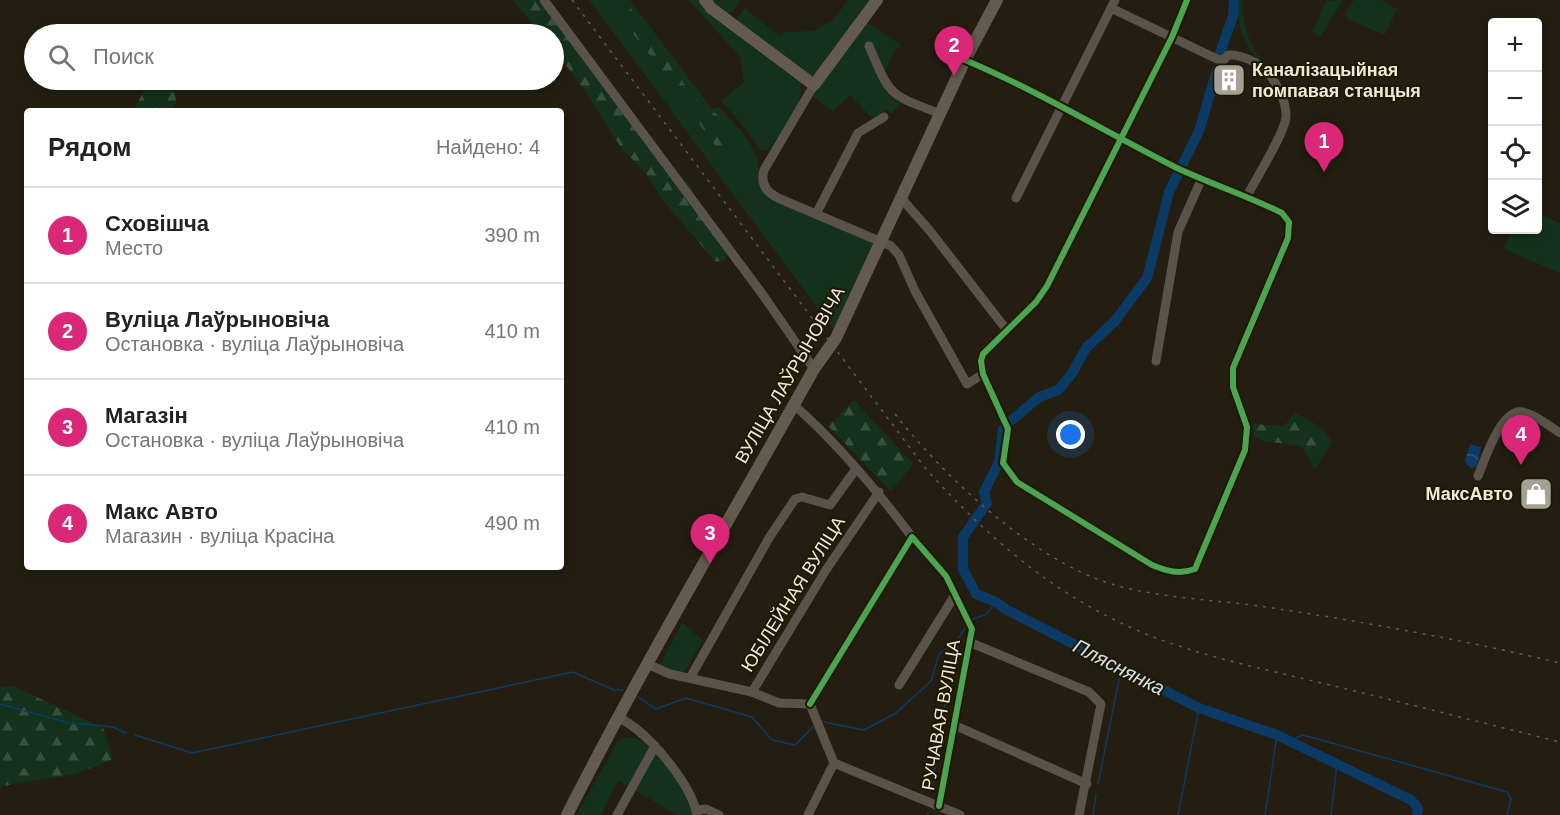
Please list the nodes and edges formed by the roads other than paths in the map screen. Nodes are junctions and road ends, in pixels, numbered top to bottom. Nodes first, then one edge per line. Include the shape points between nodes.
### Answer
1 (544, 0) edge
2 (705, 0) edge
3 (877, 0) edge
4 (997, 0) edge
5 (1187, 0) edge
6 (1113, 4) edge
7 (562, 24) edge
8 (564, 27) edge
9 (1172, 37) junction
10 (869, 46) dead end
11 (965, 60) junction
12 (814, 85) junction
13 (1062, 105) junction
14 (940, 114) junction
15 (884, 117) dead end
16 (1121, 136) junction
17 (1203, 178) junction
18 (1247, 196) junction
19 (1016, 198) dead end
20 (902, 199) junction
21 (816, 214) junction
22 (883, 241) junction
23 (1006, 329) junction
24 (1156, 362) dead end
25 (814, 369) junction
26 (983, 374) junction
27 (794, 405) junction
28 (1560, 433) edge
29 (856, 469) junction
30 (1478, 476) dead end
31 (879, 492) junction
32 (912, 537) junction
33 (955, 595) junction
34 (969, 642) junction
35 (647, 664) junction
36 (690, 678) junction
37 (898, 685) dead end
38 (752, 692) junction
39 (810, 704) junction
40 (617, 717) junction
41 (954, 725) junction
42 (655, 746) junction
43 (834, 763) junction
44 (1087, 784) junction
45 (939, 806) junction
46 (696, 812) edge
47 (812, 814) edge
48 (567, 815) edge
49 (617, 815) edge
50 (719, 815) edge
51 (960, 815) edge
52 (1079, 815) edge

1 - 7 street
2 - 12 main road
3 - 12 main road
4 - 11 main road, ВУЛІЦА ЛАЎРЫНОВІЧА
5 - 9 street
6 - 9 street
6 - 13 street
8 - 25 street via 764,295
9 - 16 street
9 - 18 street via 1217,59 1234,54 1256,62 1273,81 1286,116
10 - 14 street via 889,90
11 - 13 street
11 - 14 main road, ВУЛІЦА ЛАЎРЫНОВІЧА
12 - 21 street via 762,178 772,195
13 - 16 street
13 - 19 street
14 - 20 main road, ВУЛІЦА ЛАЎРЫНОВІЧА
15 - 21 street via 858,133
16 - 17 street
16 - 23 street via 1042,294
17 - 18 street
17 - 24 street via 1178,232
18 - 26 street via 1282,213 1290,230 1233,371 1235,392 1247,427 1245,450 1195,569 1172,572 1152,565 1022,486 1006,471 1003,453 1008,429
20 - 22 main road, ВУЛІЦА ЛАЎРЫНОВІЧА
20 - 23 street
21 - 22 street
22 - 25 main road, ВУЛІЦА ЛАЎРЫНОВІЧА via 836,338
22 - 26 street via 899,255 967,384
23 - 26 street via 983,354
25 - 27 main road, ВУЛІЦА ЛАЎРЫНОВІЧА
27 - 29 street
27 - 35 main road, ВУЛІЦА ЛАЎРЫНОВІЧА
28 - 30 street via 1526,413 1512,413 1497,432
29 - 31 street
29 - 36 street via 830,505 802,497 795,499
31 - 32 street
31 - 38 street, ЮБІЛЕЙНАЯ ВУЛІЦА
32 - 33 street via 946,576
32 - 39 street
33 - 34 street, РУЧАВАЯ ВУЛІЦА via 969,618
33 - 37 street
34 - 41 street, РУЧАВАЯ ВУЛІЦА
34 - 44 street via 1089,692 1101,704
35 - 36 street, ЮБІЛЕЙНАЯ ВУЛІЦА
35 - 40 main road, ВУЛІЦА ЛАЎРЫНОВІЧА
36 - 38 street, ЮБІЛЕЙНАЯ ВУЛІЦА
38 - 39 street via 779,703
39 - 43 street
40 - 42 street via 641,731
40 - 48 main road, ВУЛІЦА ЛАЎРЫНОВІЧА
41 - 44 street
41 - 45 street, РУЧАВАЯ ВУЛІЦА
42 - 46 street via 689,795
42 - 49 street
43 - 45 street
43 - 47 street
44 - 52 street
45 - 51 street
46 - 50 street via 706,809

